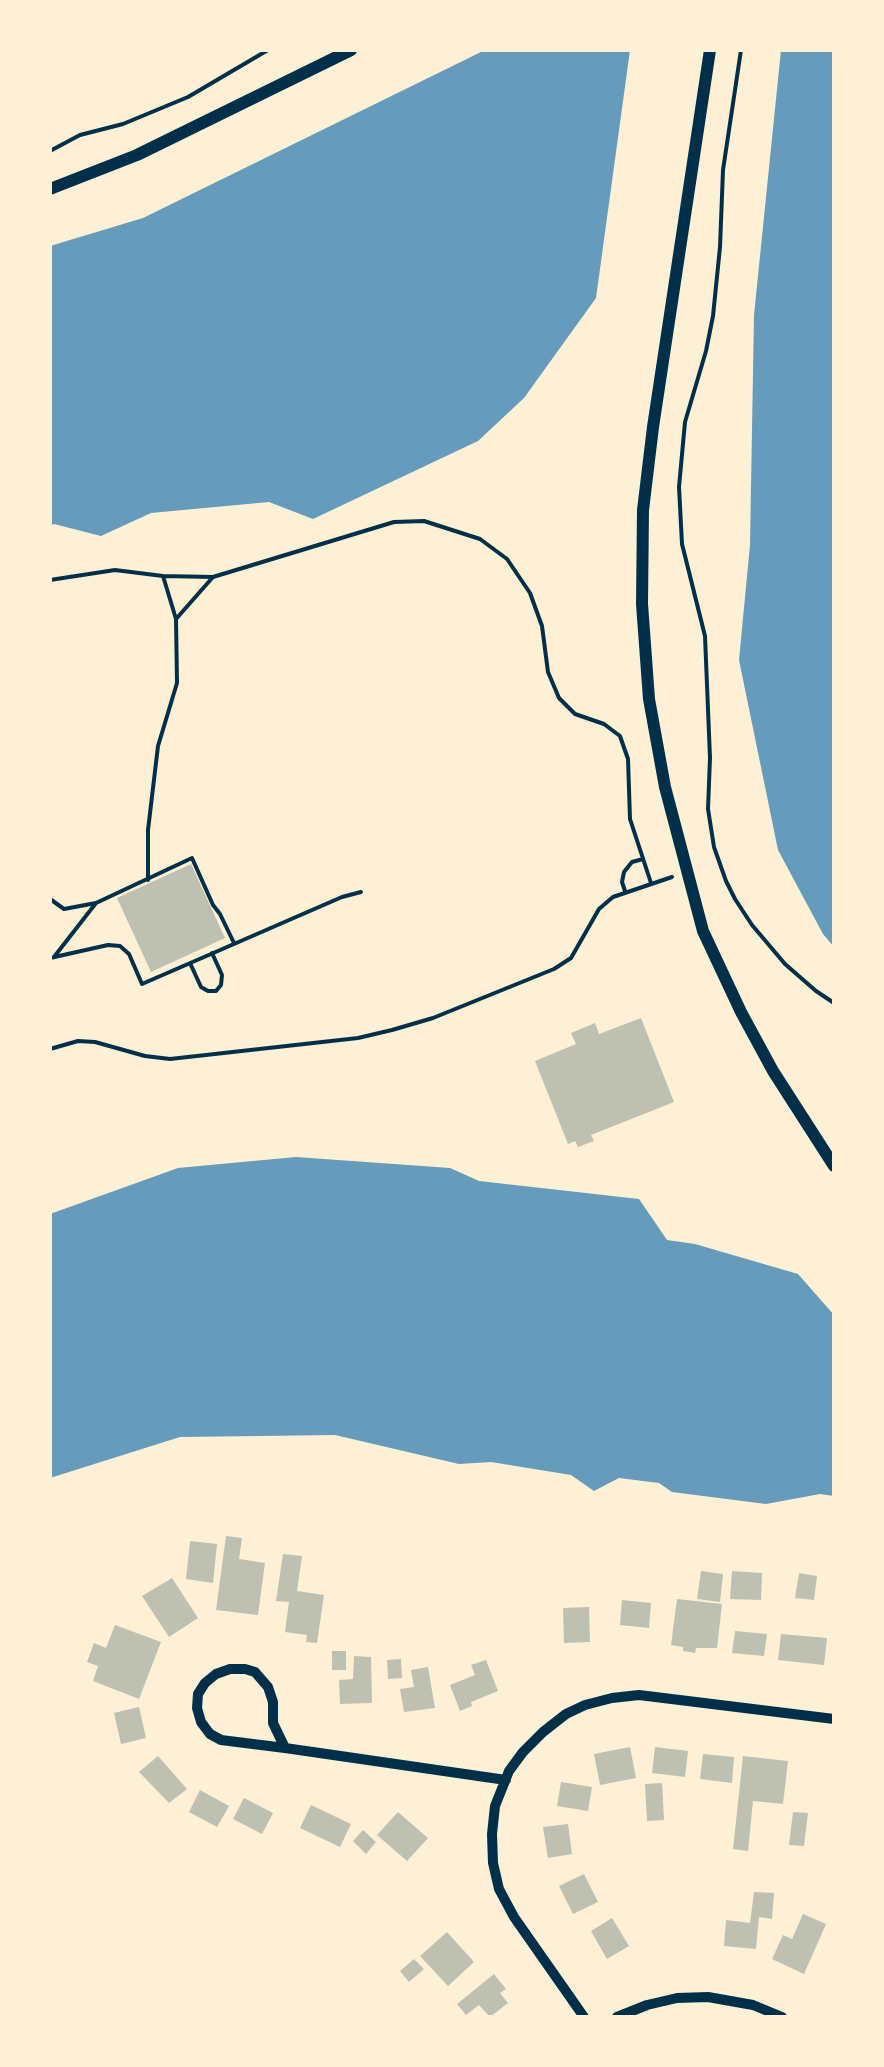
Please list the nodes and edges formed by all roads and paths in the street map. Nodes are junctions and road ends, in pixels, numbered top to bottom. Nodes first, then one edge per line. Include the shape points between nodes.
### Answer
1 (268, 50) edge
2 (350, 50) edge
3 (710, 50) edge
4 (741, 50) edge
5 (50, 151) edge
6 (50, 189) edge
7 (164, 576) junction
8 (213, 577) junction
9 (50, 580) edge
10 (176, 619) junction
11 (643, 859) junction
12 (687, 872) junction
13 (148, 880) junction
14 (651, 883) junction
15 (625, 891) junction
16 (361, 892) dead end
17 (50, 899) edge
18 (96, 904) junction
19 (234, 943) junction
20 (212, 953) junction
21 (52, 958) edge
22 (190, 963) junction
23 (834, 1002) edge
24 (50, 1049) edge
25 (834, 1166) edge
26 (834, 1719) edge
27 (286, 1748) junction
28 (506, 1780) junction
29 (584, 2017) edge
30 (617, 2017) edge
31 (782, 2017) edge

1 - 5 path via 188,97
2 - 6 street via 138,155
3 - 12 street via 644,510 649,698
4 - 23 path via 723,170 713,316 686,422 682,544 705,636 714,848 752,925 785,964
7 - 8 path
7 - 9 path via 115,570
7 - 10 path
8 - 10 path
8 - 11 path via 394,522 424,521 480,539 507,559 530,592 559,698 575,714 620,736 628,759 630,818
10 - 13 path via 177,684 158,746
11 - 14 path
11 - 15 path via 624,872
12 - 14 path
12 - 25 street via 703,931 741,1012
13 - 18 path
13 - 19 path via 192,858
14 - 15 path
15 - 24 path via 599,909 571,958 392,1030 170,1059 95,1042
16 - 19 path
17 - 18 path via 64,909
18 - 21 path
19 - 20 path
20 - 22 path
20 - 22 path via 222,975 216,990 201,987
21 - 22 path via 120,946 142,984
26 - 28 street via 639,1695 612,1698 566,1714 523,1752
27 - 27 street via 260,1676 230,1669 205,1683 196,1708 210,1734
27 - 28 street
28 - 29 street via 492,1834 500,1889
30 - 31 street via 662,2001 708,1997

